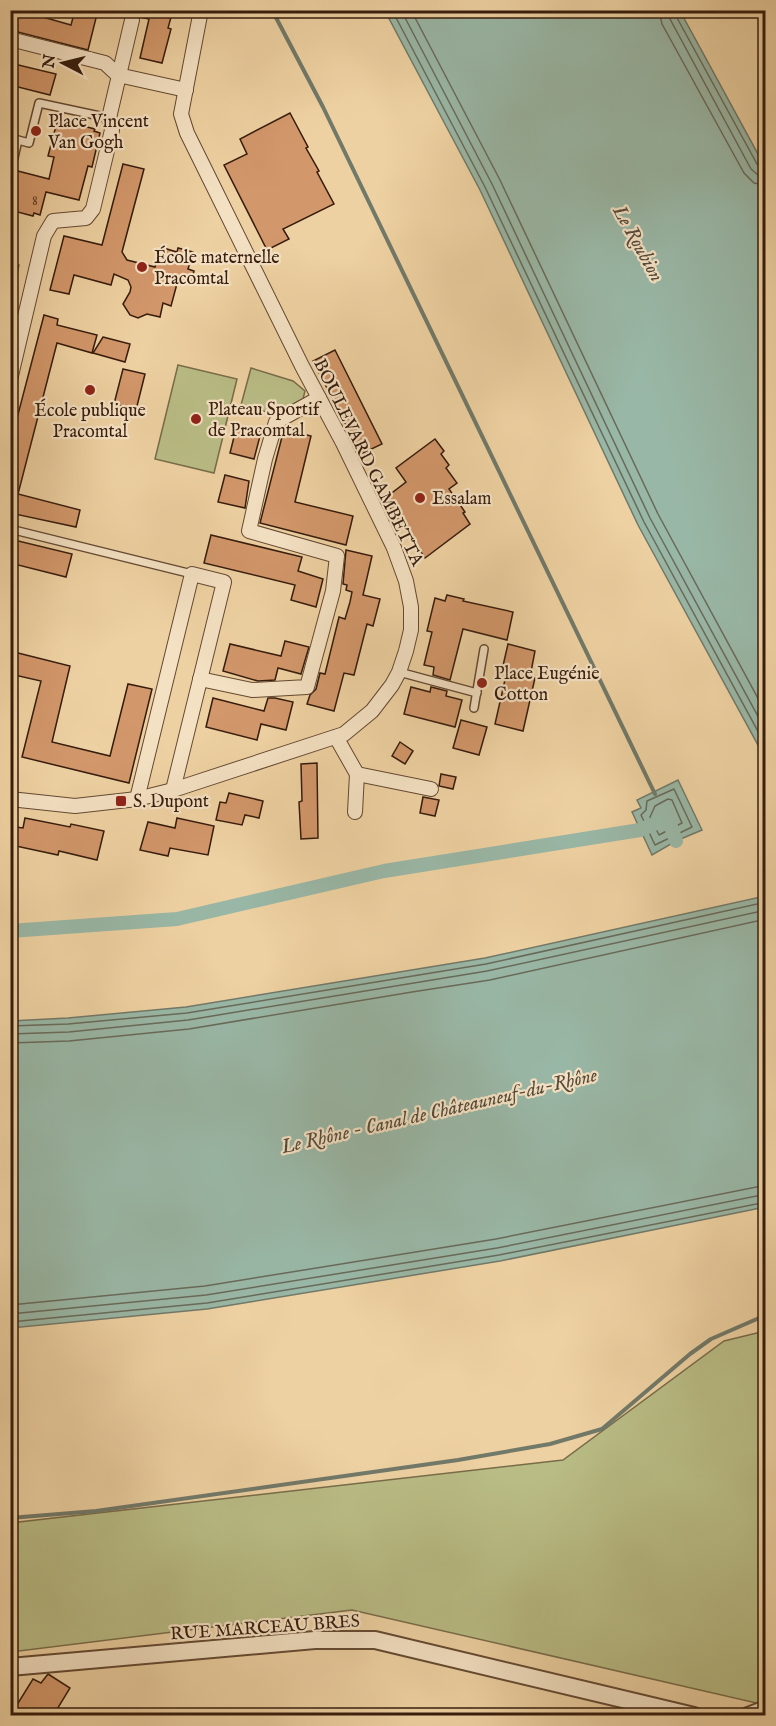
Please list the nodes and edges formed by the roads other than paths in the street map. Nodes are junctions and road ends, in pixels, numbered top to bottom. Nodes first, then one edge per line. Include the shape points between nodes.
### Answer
1 (201, 10) edge
2 (132, 20) dead end
3 (10, 39) edge
4 (118, 75) junction
5 (186, 90) junction
6 (109, 118) junction
7 (10, 158) edge
8 (17, 323) edge
9 (10, 380) edge
10 (319, 398) junction
11 (10, 529) edge
12 (192, 574) junction
13 (484, 649) dead end
14 (399, 672) junction
15 (200, 679) junction
16 (477, 693) junction
17 (474, 708) dead end
18 (336, 737) junction
19 (357, 774) junction
20 (431, 789) dead end
21 (173, 790) junction
22 (10, 800) edge
23 (137, 800) junction
24 (355, 812) dead end
25 (10, 1667) edge
26 (765, 1709) edge
27 (694, 1716) edge
28 (748, 1716) edge

1 - 5 street, BOULEVARD GAMBETTA
2 - 4 street
3 - 4 street via 105,63
4 - 5 street
4 - 6 street
5 - 10 street, BOULEVARD GAMBETTA via 182,114 187,133
6 - 7 lane via 39,103 29,142 18,140 14,158
6 - 8 street via 112,130 93,209 86,218 53,221 44,236
8 - 9 street
10 - 14 street, BOULEVARD GAMBETTA via 394,548 406,581 411,630
10 - 15 street via 276,422 249,531 337,556 333,591 307,687 252,690
11 - 12 lane
12 - 15 street via 224,582
12 - 23 street
13 - 16 lane
14 - 16 lane
14 - 18 street, BOULEVARD GAMBETTA via 372,711
15 - 21 street
16 - 17 lane
18 - 19 street
18 - 21 street, BOULEVARD GAMBETTA
19 - 20 street
19 - 24 street
21 - 23 street, BOULEVARD GAMBETTA
22 - 23 street, BOULEVARD GAMBETTA via 75,806
25 - 27 street, RUE MARCEAU BRES via 315,1640 375,1640
26 - 28 street

